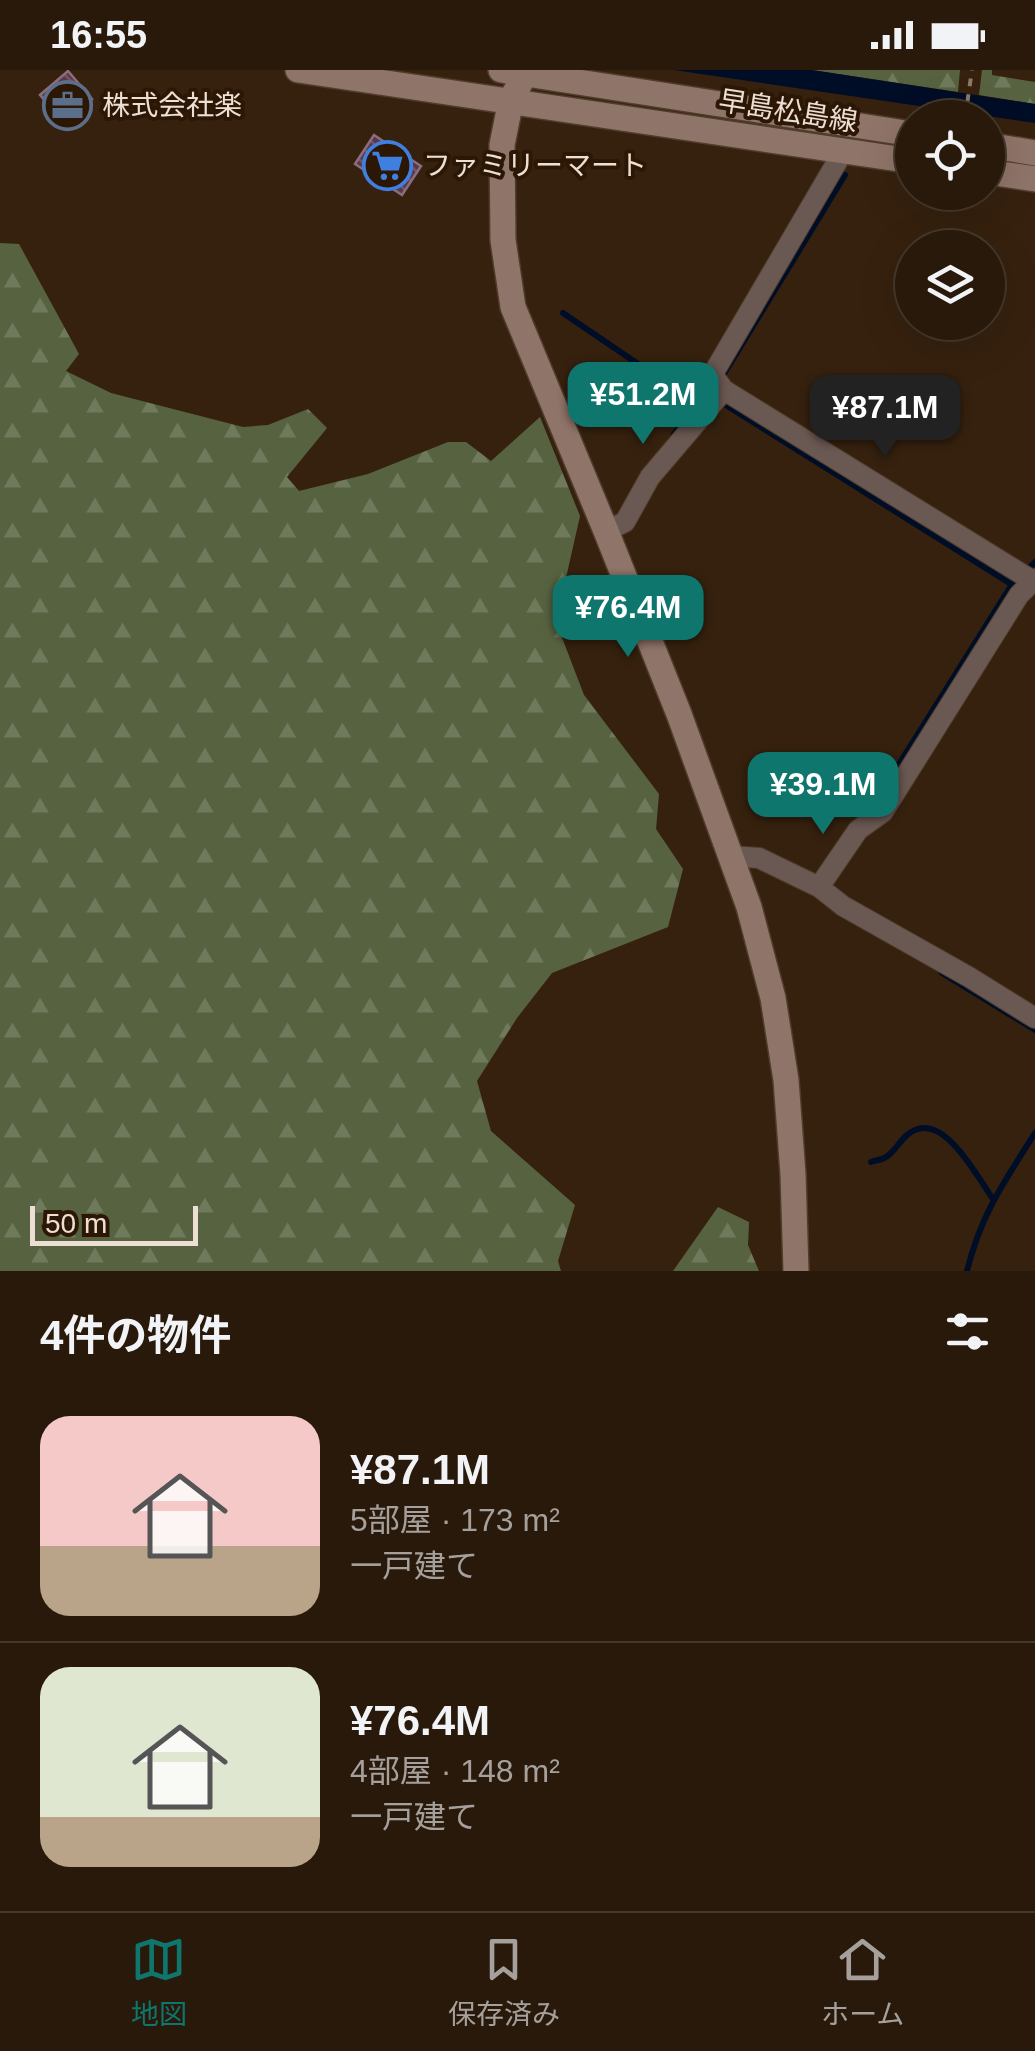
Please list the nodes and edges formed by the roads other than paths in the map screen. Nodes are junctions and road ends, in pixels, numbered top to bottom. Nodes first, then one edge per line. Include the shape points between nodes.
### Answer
1 (298, 70) edge
2 (518, 71) edge
3 (511, 100) junction
4 (895, 131) edge
5 (1005, 148) edge
6 (844, 150) junction
7 (1035, 152) edge
8 (895, 158) edge
9 (1005, 175) edge
10 (1035, 179) edge
11 (718, 390) junction
12 (606, 531) junction
13 (1028, 577) edge
14 (730, 856) junction
15 (818, 888) junction
16 (1035, 1018) edge
17 (796, 1271) edge

1 - 3 street, 早島松島線
2 - 3 street
2 - 4 street, 早島松島線
3 - 6 street, 早島松島線
3 - 12 street via 502,171 513,306
5 - 7 street
6 - 8 street, 早島松島線
6 - 11 street via 714,372
9 - 10 street
11 - 12 street via 624,522
11 - 13 street
12 - 14 street
13 - 15 street via 883,812 858,830
14 - 15 street via 759,858
14 - 17 street via 773,998 786,1080
15 - 16 street

